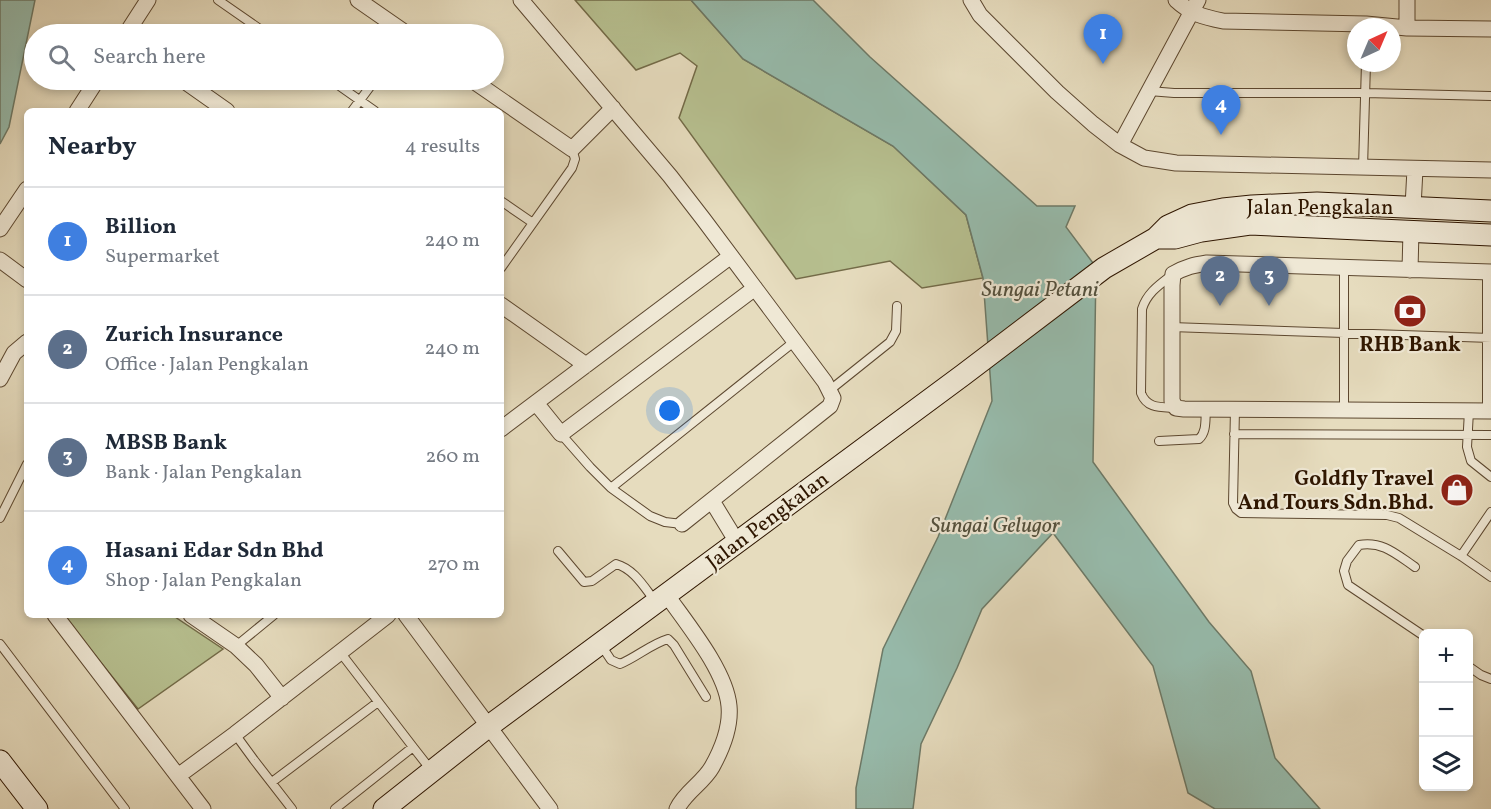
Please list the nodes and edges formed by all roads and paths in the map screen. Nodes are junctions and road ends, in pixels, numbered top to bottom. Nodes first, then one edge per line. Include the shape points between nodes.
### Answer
1 (148, 0) edge
2 (218, 0) edge
3 (358, 0) edge
4 (521, 0) edge
5 (971, 0) edge
6 (1176, 0) edge
7 (1407, 0) edge
8 (1195, 6) edge
9 (132, 24) edge
10 (253, 24) edge
11 (393, 24) edge
12 (1347, 25) edge
13 (1401, 28) edge
14 (1407, 28) junction
15 (1491, 29) edge
16 (1366, 72) edge
17 (91, 90) edge
18 (198, 90) edge
19 (346, 90) edge
20 (368, 90) edge
21 (487, 90) edge
22 (1149, 91) junction
23 (1365, 93) junction
24 (1491, 96) edge
25 (360, 100) junction
26 (79, 108) edge
27 (224, 108) edge
28 (354, 108) edge
29 (371, 108) edge
30 (613, 108) junction
31 (1120, 145) junction
32 (573, 149) junction
33 (1363, 168) junction
34 (1415, 169) junction
35 (1491, 170) edge
36 (24, 193) edge
37 (504, 203) edge
38 (1413, 207) junction
39 (1491, 211) edge
40 (533, 223) junction
41 (0, 229) edge
42 (1411, 231) junction
43 (1491, 235) edge
44 (1156, 238) junction
45 (731, 256) junction
46 (0, 260) edge
47 (504, 264) edge
48 (1344, 267) junction
49 (1410, 270) junction
50 (1489, 272) edge
51 (1173, 274) junction
52 (24, 278) edge
53 (755, 288) junction
54 (897, 306) dead end
55 (504, 307) edge
56 (1171, 327) junction
57 (1344, 332) junction
58 (1489, 337) edge
59 (795, 341) junction
60 (24, 345) edge
61 (586, 365) junction
62 (0, 379) edge
63 (830, 390) junction
64 (536, 403) junction
65 (1176, 408) junction
66 (1206, 409) junction
67 (1235, 409) junction
68 (1344, 410) junction
69 (1469, 411) junction
70 (1489, 411) edge
71 (506, 423) edge
72 (561, 434) junction
73 (1234, 434) junction
74 (1467, 435) junction
75 (1491, 435) edge
76 (1159, 441) dead end
77 (24, 470) edge
78 (1491, 477) edge
79 (611, 488) junction
80 (712, 501) junction
81 (1491, 512) edge
82 (0, 518) edge
83 (682, 524) joint
84 (737, 542) junction
85 (558, 551) dead end
86 (1461, 556) junction
87 (1415, 567) dead end
88 (1491, 577) edge
89 (661, 598) junction
90 (57, 618) edge
91 (195, 618) edge
92 (270, 618) edge
93 (384, 618) edge
94 (408, 618) edge
95 (1419, 633) edge
96 (600, 643) junction
97 (0, 644) edge
98 (236, 646) junction
99 (340, 652) junction
100 (1473, 669) edge
101 (1491, 678) edge
102 (706, 697) dead end
103 (282, 698) junction
104 (378, 702) junction
105 (489, 726) junction
106 (236, 734) junction
107 (413, 747) junction
108 (0, 761) edge
109 (432, 771) junction
110 (178, 776) junction
111 (272, 782) junction
112 (37, 809) edge
113 (125, 809) edge
114 (203, 809) edge
115 (292, 809) edge
116 (335, 809) edge
117 (384, 809) edge
118 (550, 809) edge
119 (677, 809) edge

1 - 9 street
2 - 10 lane
3 - 11 street
4 - 30 street
5 - 31 street via 980,15 1057,92
6 - 8 street
7 - 14 street
8 - 12 street via 1203,17 1223,21
8 - 22 street
13 - 14 street
14 - 15 street
16 - 23 lane
17 - 26 street
18 - 27 street
19 - 25 lane
20 - 25 lane
21 - 32 street
22 - 23 lane
22 - 31 street
23 - 24 lane
23 - 33 lane
25 - 28 lane
25 - 29 lane
30 - 32 street
30 - 45 street
31 - 33 street via 1144,158 1166,162
32 - 40 lane via 572,168
33 - 34 street
34 - 35 street
34 - 38 street
36 - 41 street
37 - 40 lane
38 - 39 main road, Jalan Pengkalan
38 - 44 main road, Jalan Pengkalan via 1317,203 1222,209 1192,215 1168,226
40 - 47 lane
42 - 43 main road, Jalan Pengkalan
42 - 44 main road, Jalan Pengkalan via 1250,224
42 - 49 street
44 - 84 main road, Jalan Pengkalan via 1104,268
45 - 53 street
45 - 61 street
46 - 52 street
48 - 49 street
48 - 51 street via 1207,263
48 - 57 lane
49 - 50 street
50 - 58 lane
51 - 56 street
51 - 65 lane via 1144,301 1141,393 1152,406
53 - 59 street
53 - 72 street
54 - 63 lane via 897,331 890,342
55 - 61 street
56 - 57 lane
56 - 65 street via 1172,401
57 - 58 lane
57 - 68 lane
58 - 70 lane
59 - 63 street
59 - 79 lane
60 - 62 street via 14,353
61 - 64 street
63 - 80 street via 831,406
64 - 71 street
64 - 72 street
65 - 66 street
66 - 67 street
66 - 76 lane via 1203,436 1199,439
67 - 68 street
67 - 73 lane
68 - 69 street
69 - 70 street
69 - 74 lane
72 - 79 lane
73 - 74 lane
73 - 86 lane via 1233,503 1241,513 1387,515 1399,518
74 - 75 lane
74 - 78 lane via 1471,461
77 - 82 lane
79 - 83 lane via 650,516
80 - 83 street
80 - 84 street
81 - 86 lane
84 - 89 main road, Jalan Pengkalan
85 - 89 lane via 584,582 592,581 616,564 624,566
86 - 88 lane
87 - 95 lane via 1378,544 1369,543 1359,545 1344,571 1348,585
89 - 96 main road, Jalan Pengkalan
89 - 119 street via 713,662 729,706 724,741 711,769
90 - 110 street
91 - 98 street
92 - 98 lane
93 - 99 street
94 - 105 street
96 - 102 lane via 611,660 620,664 668,639
96 - 105 main road, Jalan Pengkalan
97 - 113 lane
98 - 103 street via 256,664
99 - 103 street
99 - 104 lane
100 - 101 lane
103 - 106 street
104 - 107 lane
104 - 111 lane
105 - 109 main road, Jalan Pengkalan
105 - 118 street
106 - 110 street
106 - 111 lane
107 - 109 lane
107 - 116 lane
108 - 112 main road
109 - 117 main road, Jalan Pengkalan
110 - 114 street
111 - 115 lane

